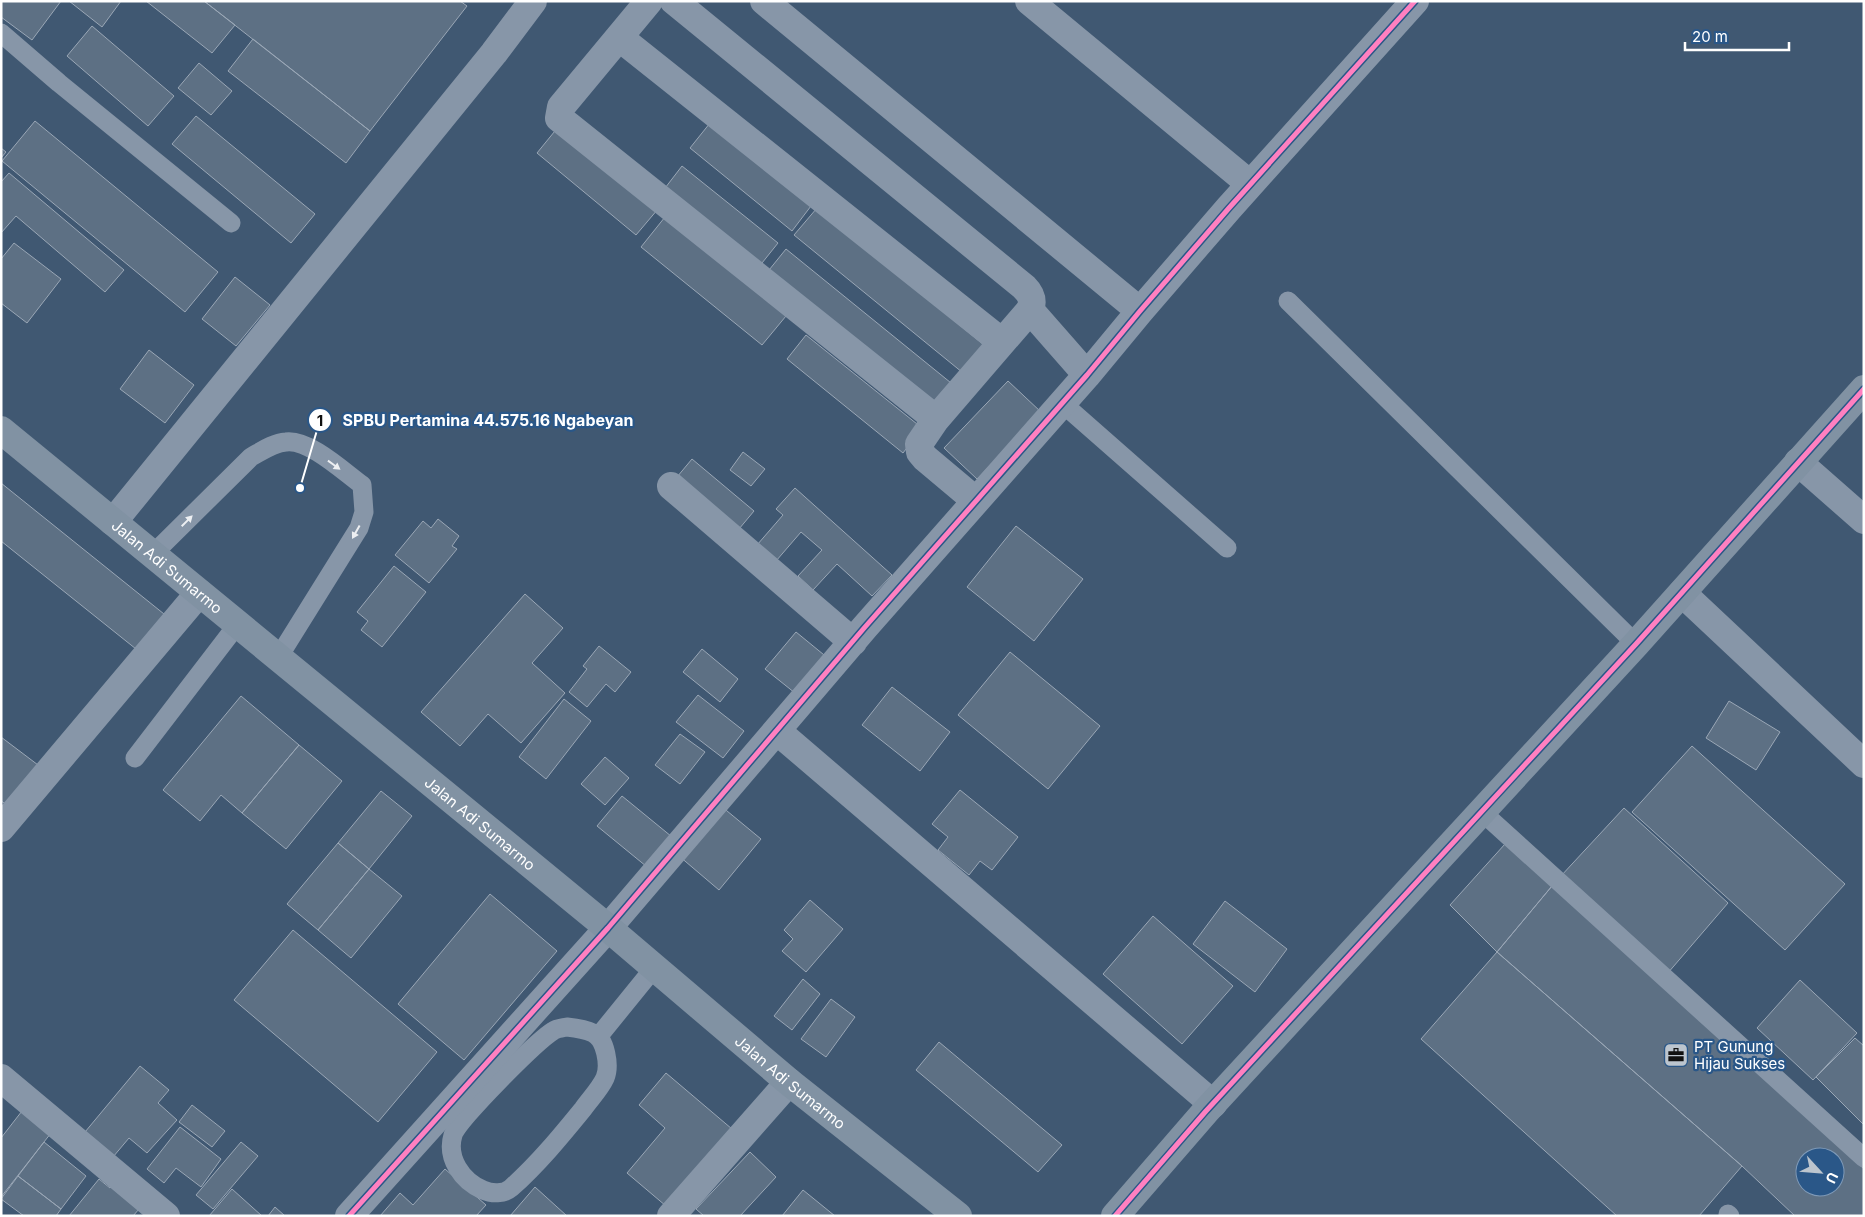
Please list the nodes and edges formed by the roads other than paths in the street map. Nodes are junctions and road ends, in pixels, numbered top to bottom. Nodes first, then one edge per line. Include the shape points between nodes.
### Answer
1 (533, 1) edge
2 (650, 1) edge
3 (674, 1) edge
4 (764, 1) edge
5 (1030, 1) edge
6 (1415, 1) edge
7 (1, 32) edge
8 (620, 38) junction
9 (1250, 184) junction
10 (231, 223) dead end
11 (1288, 301) dead end
12 (1030, 310) junction
13 (1140, 310) junction
14 (1002, 342) junction
15 (1087, 375) junction
16 (1864, 388) edge
17 (1062, 403) junction
18 (936, 419) junction
19 (1, 430) edge
20 (1798, 462) junction
21 (671, 486) dead end
22 (975, 500) junction
23 (1864, 520) edge
24 (113, 522) junction
25 (1227, 548) dead end
26 (152, 555) junction
27 (199, 593) junction
28 (1682, 593) junction
29 (237, 625) junction
30 (853, 642) junction
31 (1636, 644) junction
32 (278, 658) junction
33 (777, 731) junction
34 (135, 758) dead end
35 (1864, 764) edge
36 (1482, 812) junction
37 (1, 828) edge
38 (608, 928) junction
39 (654, 968) junction
40 (598, 1037) junction
41 (1, 1078) edge
42 (789, 1082) junction
43 (1213, 1104) junction
44 (1864, 1158) edge
45 (166, 1216) edge
46 (349, 1216) edge
47 (671, 1216) edge
48 (958, 1216) edge
49 (1115, 1216) edge

1 - 24 street
2 - 8 street
3 - 12 street via 1024,287 1032,296
4 - 13 street
5 - 9 street
6 - 9 street
7 - 10 lane
8 - 14 street
8 - 18 street via 561,108 561,122
9 - 13 street
11 - 31 lane
12 - 14 street
12 - 15 street
13 - 15 street
14 - 18 street
15 - 17 street
16 - 20 main road
17 - 22 street
17 - 25 lane
18 - 22 street via 919,444 920,452
19 - 24 main road, Jalan Adi Sumarmo
20 - 23 street
20 - 28 main road
21 - 30 street
22 - 30 street
24 - 26 main road, Jalan Adi Sumarmo
26 - 27 main road, Jalan Adi Sumarmo
26 -> 32 lane via 251,457 269,446 288,442 307,445 362,485 364,512 359,528
27 - 29 main road, Jalan Adi Sumarmo
27 - 37 street
28 - 31 main road
28 - 35 street
29 - 32 main road, Jalan Adi Sumarmo
29 - 34 lane
30 - 33 street
31 - 36 main road
32 - 38 main road, Jalan Adi Sumarmo
33 - 38 street
33 - 43 street
36 - 43 main road
36 - 44 lane
38 - 39 main road, Jalan Adi Sumarmo
38 - 46 street
39 - 40 lane
39 - 42 main road, Jalan Adi Sumarmo
40 - 40 lane via 608,1064 605,1078 563,1133 507,1192 490,1193 459,1171 451,1149 453,1133 514,1066 553,1031 577,1028
41 - 45 street
42 - 47 street
42 - 48 main road, Jalan Adi Sumarmo
43 - 49 main road

